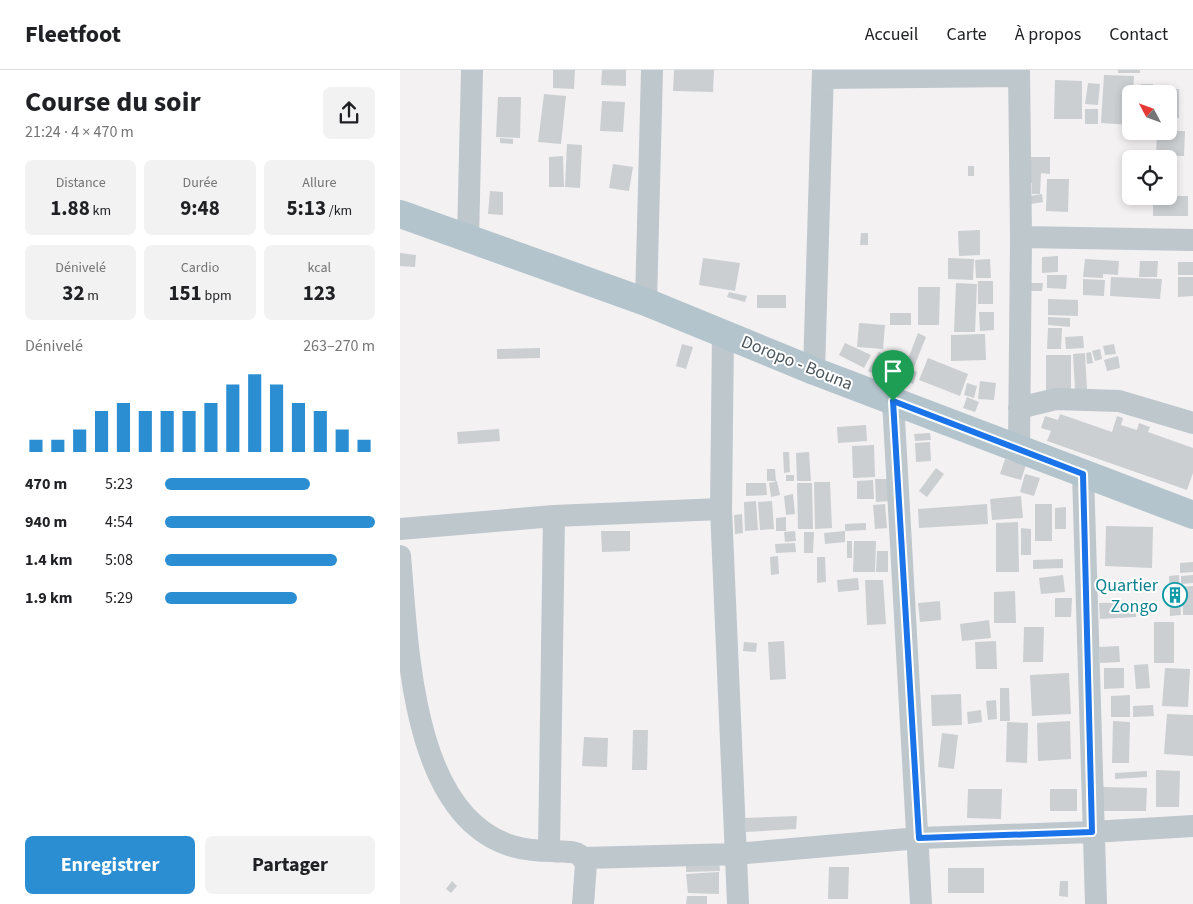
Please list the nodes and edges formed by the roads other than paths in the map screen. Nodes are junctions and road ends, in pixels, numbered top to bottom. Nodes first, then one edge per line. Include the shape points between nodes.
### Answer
1 (472, 70) edge
2 (652, 70) edge
3 (1019, 73) edge
4 (823, 74) edge
5 (400, 214) edge
6 (1021, 237) junction
7 (468, 239) junction
8 (1193, 240) edge
9 (646, 302) junction
10 (723, 334) junction
11 (814, 371) junction
12 (893, 401) junction
13 (1018, 408) junction
14 (1193, 422) edge
15 (1019, 449) junction
16 (1083, 474) junction
17 (721, 509) junction
18 (1193, 515) edge
19 (554, 516) junction
20 (400, 529) edge
21 (400, 556) edge
22 (1193, 826) edge
23 (1092, 832) junction
24 (919, 838) junction
25 (549, 851) junction
26 (735, 854) junction
27 (583, 858) junction
28 (583, 904) edge
29 (738, 904) edge
30 (922, 904) edge
31 (1096, 904) edge

1 - 7 street
2 - 9 street
3 - 4 street
3 - 6 street
4 - 11 street
5 - 7 main road, Doropo - Bouna
6 - 8 street
6 - 13 street
7 - 9 main road, Doropo - Bouna
9 - 10 main road, Doropo - Bouna
10 - 11 main road, Doropo - Bouna
10 - 17 street
11 - 12 main road, Doropo - Bouna
12 - 15 main road, Doropo - Bouna
12 - 24 street
13 - 14 street via 1056,399 1119,401
13 - 15 street
15 - 16 main road, Doropo - Bouna
16 - 18 main road, Doropo - Bouna
16 - 23 street
17 - 19 street
17 - 26 street
19 - 20 street
19 - 25 street
21 - 25 street via 411,673 427,747 450,797 460,812 487,836 512,847
22 - 23 street
23 - 24 street
23 - 31 street
24 - 26 street
24 - 30 street
25 - 27 street via 569,852
26 - 27 street
26 - 29 street
27 - 28 street via 586,864

